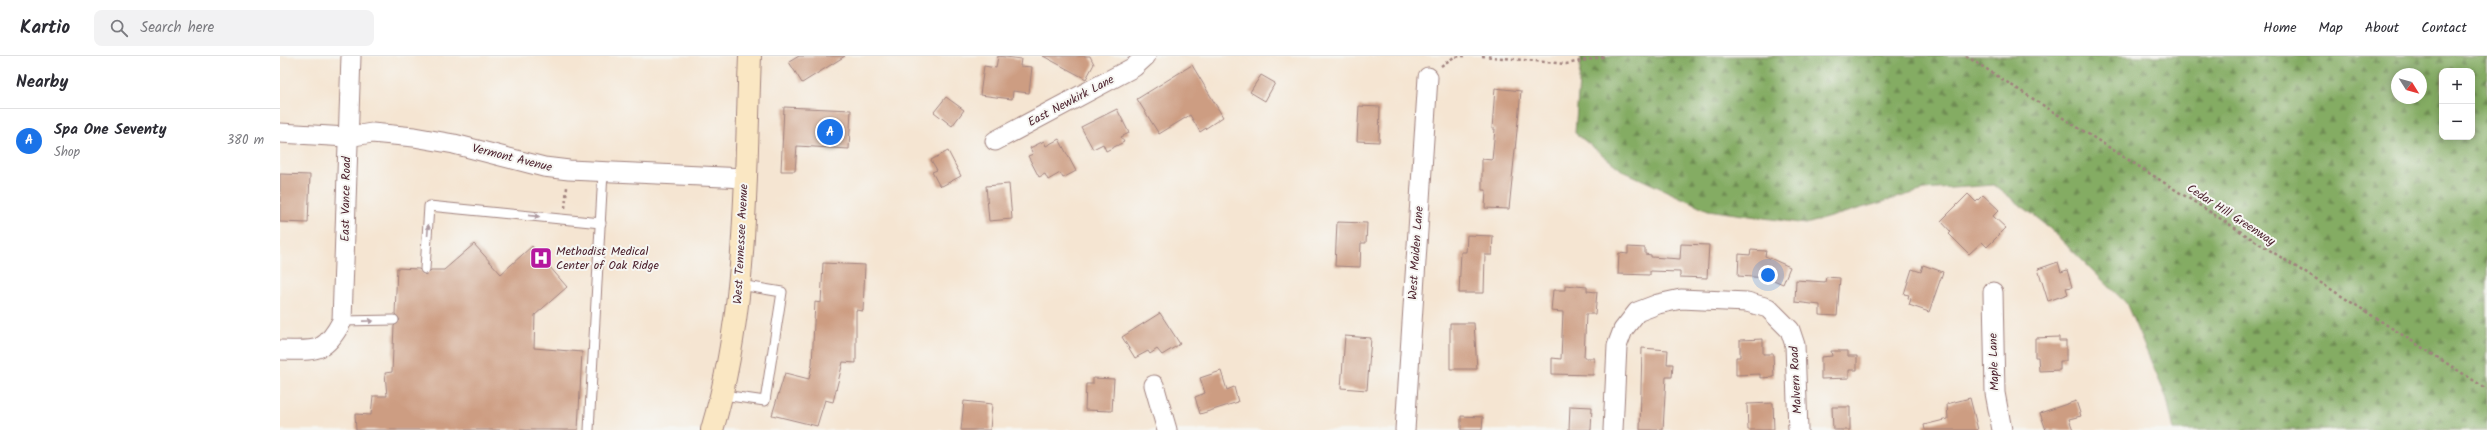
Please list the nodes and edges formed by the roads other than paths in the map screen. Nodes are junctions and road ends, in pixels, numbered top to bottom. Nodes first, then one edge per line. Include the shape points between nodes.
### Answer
1 (351, 56) edge
2 (750, 56) edge
3 (1146, 56) edge
4 (1428, 77) road end
5 (280, 133) edge
6 (347, 137) junction
7 (995, 141) dead end
8 (603, 172) junction
9 (745, 178) junction
10 (601, 223) junction
11 (424, 269) dead end
12 (740, 285) junction
13 (1993, 292) dead end
14 (394, 320) dead end
15 (342, 321) junction
16 (280, 350) edge
17 (1154, 386) dead end
18 (723, 394) junction
19 (589, 430) edge
20 (712, 430) edge
21 (1166, 430) edge
22 (1405, 430) edge
23 (1613, 430) edge
24 (1798, 430) edge
25 (2002, 430) edge

1 - 6 street, East Vance Road
2 - 9 street, West Tennessee Avenue
3 - 7 street, East Newkirk Lane via 1134,67
4 - 22 street, West Maiden Lane
5 - 6 street, Vermont Avenue
6 - 8 street, Vermont Avenue via 372,133 414,137 454,144 544,167
6 - 15 street, East Vance Road
8 - 9 street, Vermont Avenue
8 - 10 lane
9 - 12 street, West Tennessee Avenue
11 -> 10 lane via 430,206
10 - 19 lane
12 - 18 street, West Tennessee Avenue via 735,331
12 - 18 lane via 782,292 781,300 764,401
13 - 25 street, Maple Lane via 1995,393
15 -> 14 lane
15 - 16 street, East Vance Road via 332,340 316,350
17 - 21 street
18 - 20 street, West Tennessee Avenue
23 - 24 street, Malvern Road via 1617,346 1623,330 1637,312 1681,299 1747,302 1768,308 1790,330 1795,345

